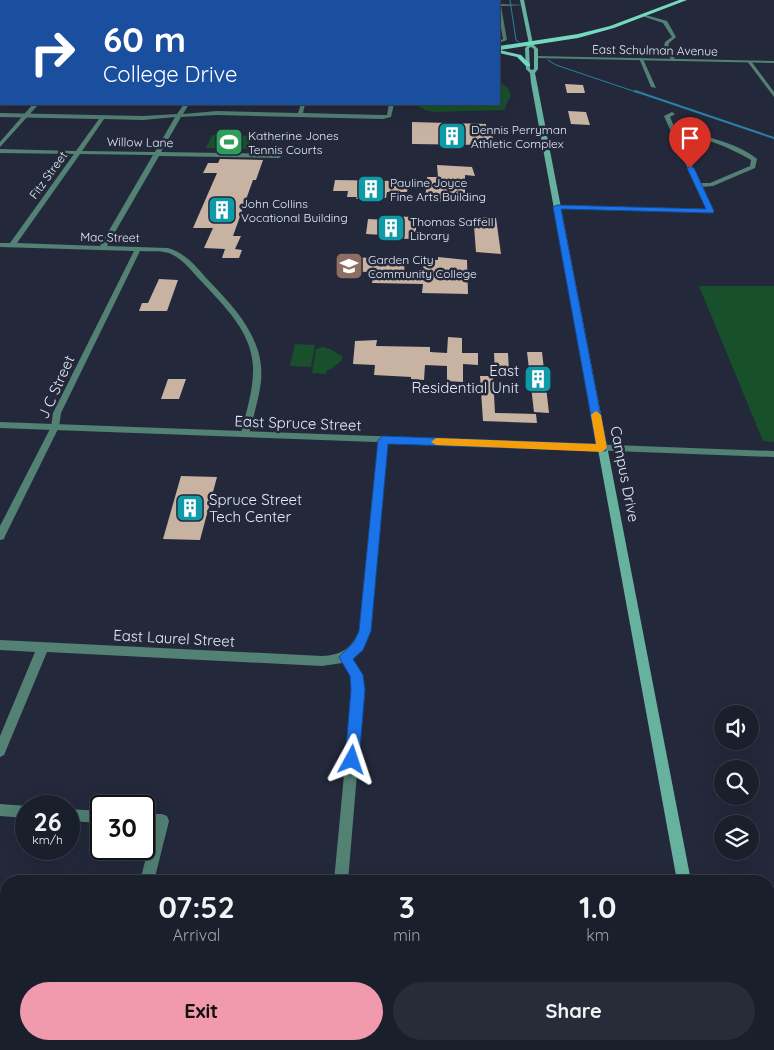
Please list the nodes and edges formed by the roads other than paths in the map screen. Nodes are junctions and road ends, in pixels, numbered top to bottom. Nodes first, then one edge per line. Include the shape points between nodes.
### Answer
1 (684, 0) edge
2 (522, 3) edge
3 (500, 5) edge
4 (500, 11) edge
5 (644, 16) junction
6 (529, 34) junction
7 (569, 38) junction
8 (500, 42) edge
9 (531, 44) junction
10 (500, 50) edge
11 (500, 50) edge
12 (536, 57) junction
13 (641, 59) junction
14 (674, 60) junction
15 (749, 62) junction
16 (774, 62) edge
17 (530, 69) junction
18 (654, 87) dead end
19 (774, 95) edge
20 (35, 105) edge
21 (185, 105) edge
22 (303, 105) edge
23 (391, 105) edge
24 (672, 114) dead end
25 (0, 115) edge
26 (26, 115) junction
27 (300, 115) junction
28 (179, 116) junction
29 (103, 117) junction
30 (674, 132) junction
31 (0, 145) edge
32 (0, 151) edge
33 (78, 152) junction
34 (157, 154) junction
35 (279, 156) dead end
36 (698, 186) junction
37 (557, 207) junction
38 (0, 245) edge
39 (12, 246) junction
40 (102, 248) junction
41 (138, 249) junction
42 (0, 425) edge
43 (55, 427) junction
44 (245, 434) junction
45 (383, 440) junction
46 (602, 448) junction
47 (774, 454) edge
48 (4, 520) edge
49 (0, 536) edge
50 (0, 645) edge
51 (43, 647) junction
52 (345, 657) junction
53 (0, 751) edge
54 (0, 810) edge
55 (15, 811) edge
56 (155, 821) edge
57 (155, 849) edge
58 (152, 860) edge
59 (148, 875) edge
60 (342, 875) edge
61 (683, 875) edge

1 - 5 main road
2 - 3 street
2 - 6 main road, Campus Drive
4 - 8 street via 505,40
5 - 7 main road
5 - 14 street via 665,22 674,37 666,47
6 - 7 main road via 543,38
6 - 9 main road, Campus Drive
7 - 9 main road
9 - 10 main road
9 - 12 main road, Campus Drive via 536,49
9 - 17 main road, Campus Drive via 527,48
11 - 17 main road via 520,56
12 - 13 street, East Schulman Avenue
12 - 17 main road, Campus Drive via 536,69
13 - 14 street, East Schulman Avenue
13 - 18 street
14 - 15 street, East Schulman Avenue
15 - 16 street, East Schulman Avenue
15 - 19 street
17 - 37 main road, Campus Drive
20 - 26 street
21 - 28 street
22 - 27 street
23 - 27 street via 389,116 383,117
24 - 30 street via 667,116
25 - 26 street
26 - 29 street
26 - 31 street
27 - 28 street via 217,113
28 - 29 street
28 - 34 street
29 - 33 street, Fitz Street
30 - 36 street
30 - 36 street via 688,133 754,159 753,167 711,185
32 - 33 street, Willow Lane
33 - 34 street, Willow Lane
33 - 39 street, Fitz Street
34 - 35 street, Willow Lane
34 - 40 street
36 - 37 street via 710,211
37 - 46 main road, Campus Drive
38 - 39 street, Mac Street
39 - 40 street, Mac Street
40 - 41 street, Mac Street
41 - 43 street, J C Street via 58,412
41 - 44 street, Mac Street via 179,253 240,320 253,347 257,378
42 - 43 street, East Spruce Street
43 - 44 street, East Spruce Street
43 - 48 street, J C Street
44 - 45 street, East Spruce Street
45 - 46 street, East Spruce Street
45 - 52 street via 365,631 359,646
46 - 47 street, East Spruce Street
46 - 61 main road, Campus Drive
48 - 49 street, J C Street
50 - 51 street, East Laurel Street
51 - 52 street, East Laurel Street via 322,660
51 - 53 street
52 - 60 street via 357,675 358,690
54 - 55 street
56 - 57 street via 162,821
58 - 59 street

